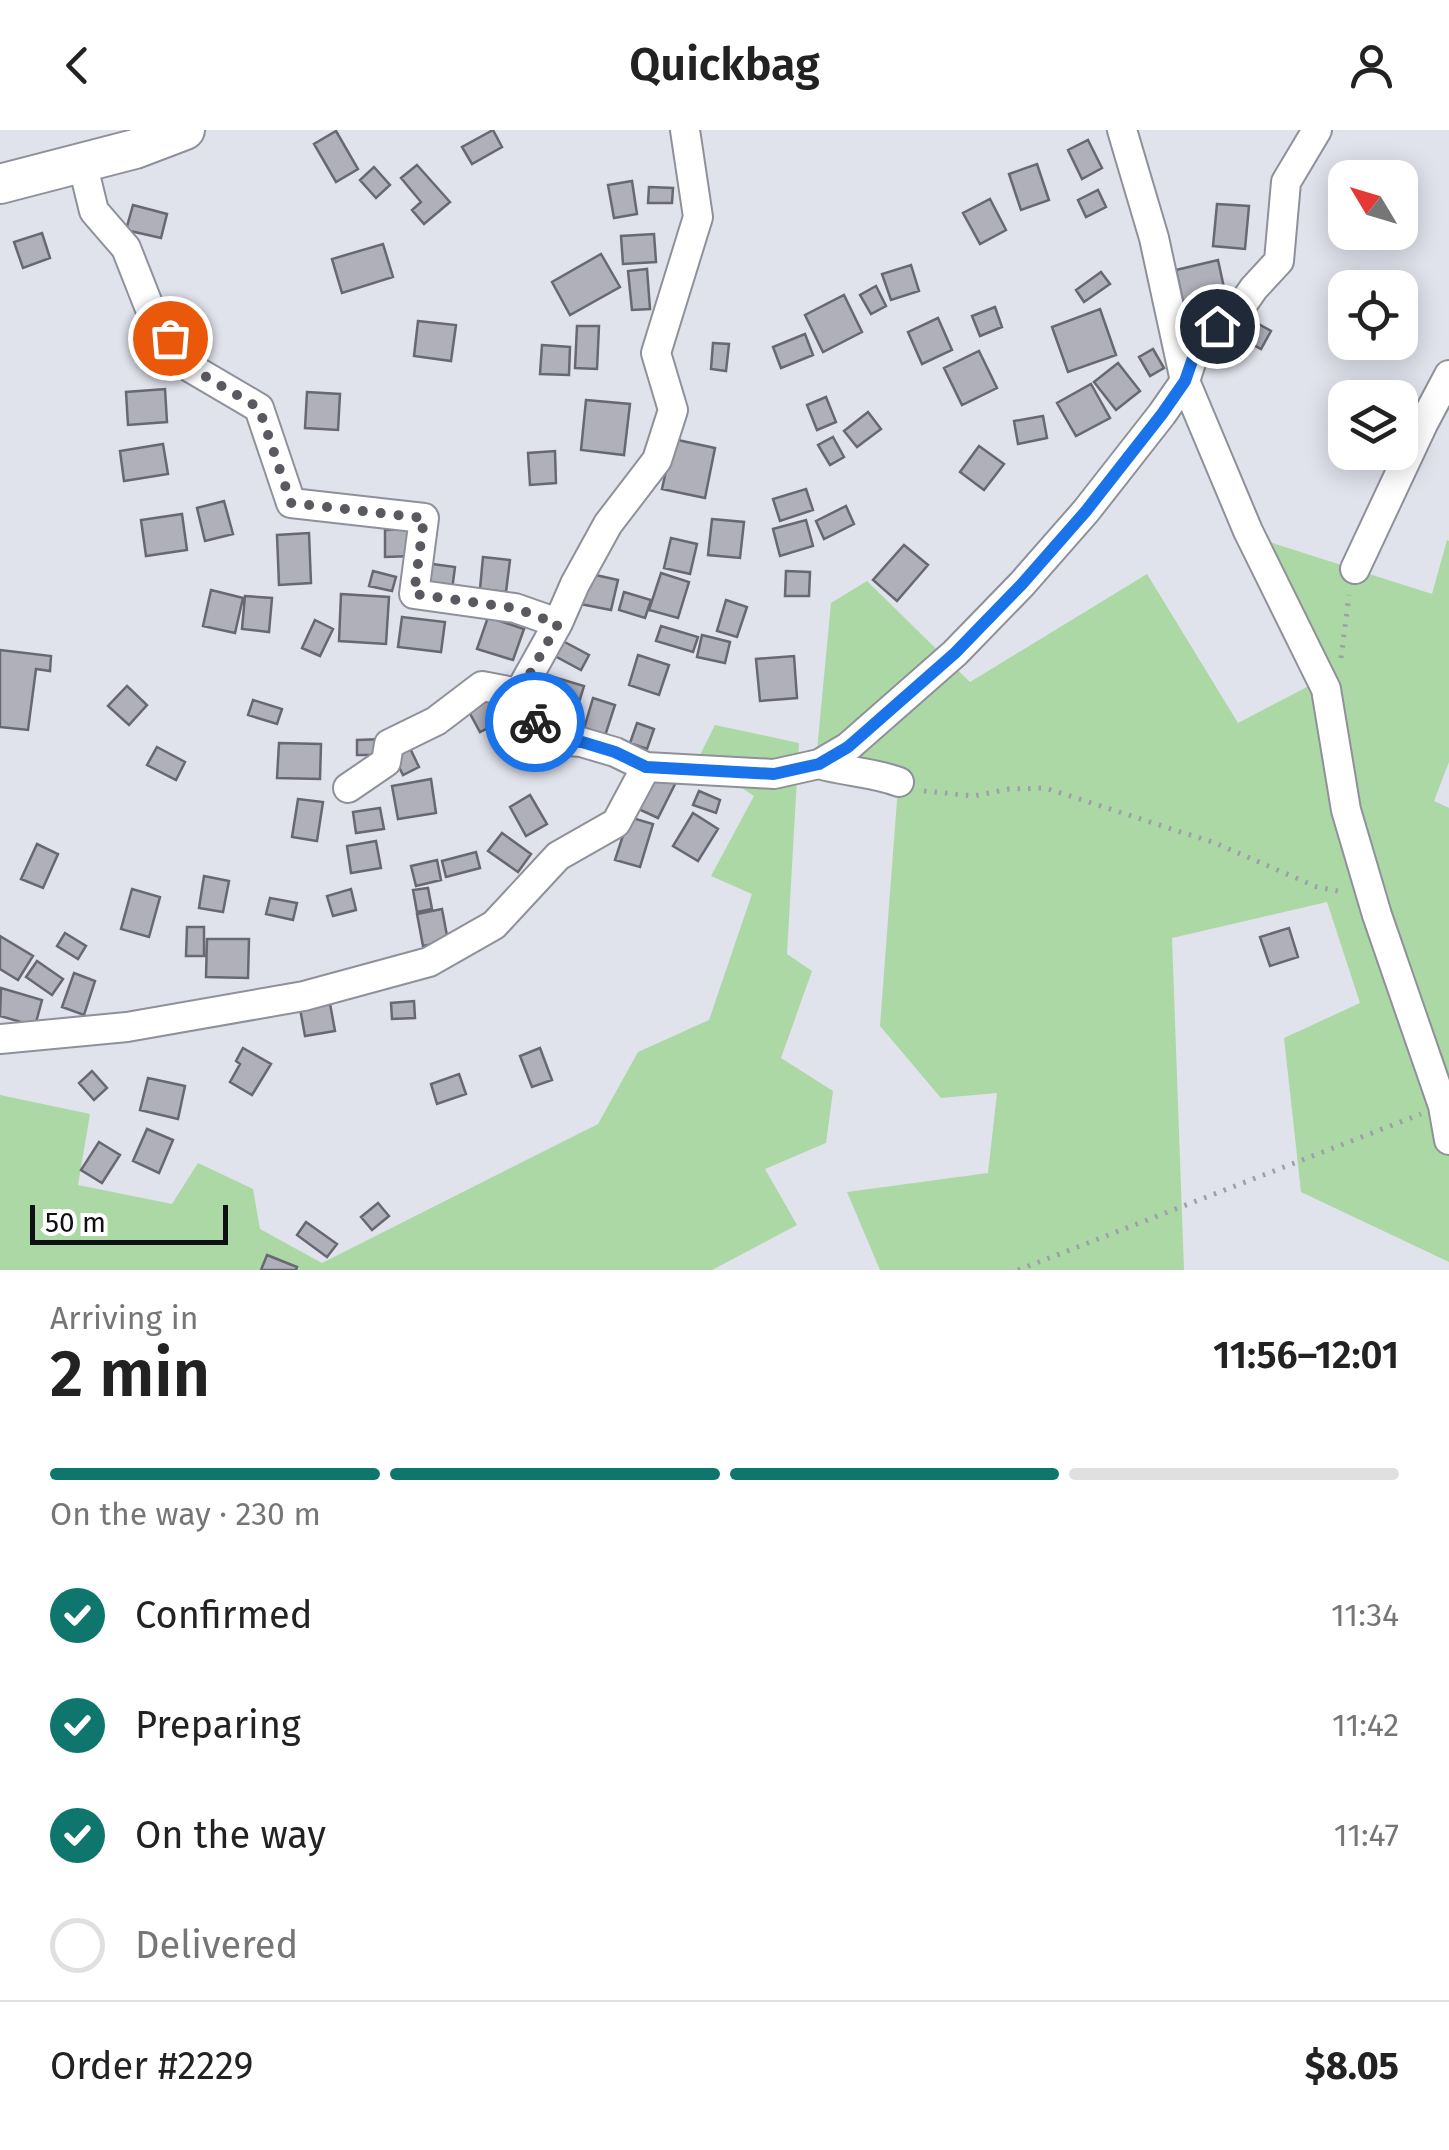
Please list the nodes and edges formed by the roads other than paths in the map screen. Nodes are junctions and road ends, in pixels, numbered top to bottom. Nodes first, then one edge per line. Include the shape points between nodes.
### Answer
1 (185, 130) edge
2 (685, 130) edge
3 (1122, 130) edge
4 (1318, 130) edge
5 (82, 162) junction
6 (0, 184) edge
7 (1449, 374) edge
8 (1185, 381) junction
9 (1355, 569) road end
10 (558, 624) junction
11 (519, 693) junction
12 (819, 764) junction
13 (646, 767) junction
14 (898, 782) road end
15 (348, 788) dead end
16 (0, 1040) edge
17 (1449, 1140) edge

1 - 5 street
2 - 10 street via 698,217 656,353 673,410 657,460 608,524
3 - 8 street
4 - 8 street via 1286,182 1279,261 1235,314 1200,338
5 - 6 street
5 - 10 street via 94,211 126,248 150,309 191,368 259,408 291,503 424,518 414,594 515,608
7 - 9 street
8 - 12 street via 1022,584 955,653 848,747
8 - 17 street via 1248,531 1326,689 1346,810
10 - 11 street
11 - 13 street via 544,739 582,742
11 - 15 street via 482,686 436,721 388,744 386,762
12 - 13 street via 774,774
12 - 14 street
13 - 16 street via 616,823 558,856 494,925 430,962 304,996 127,1027

